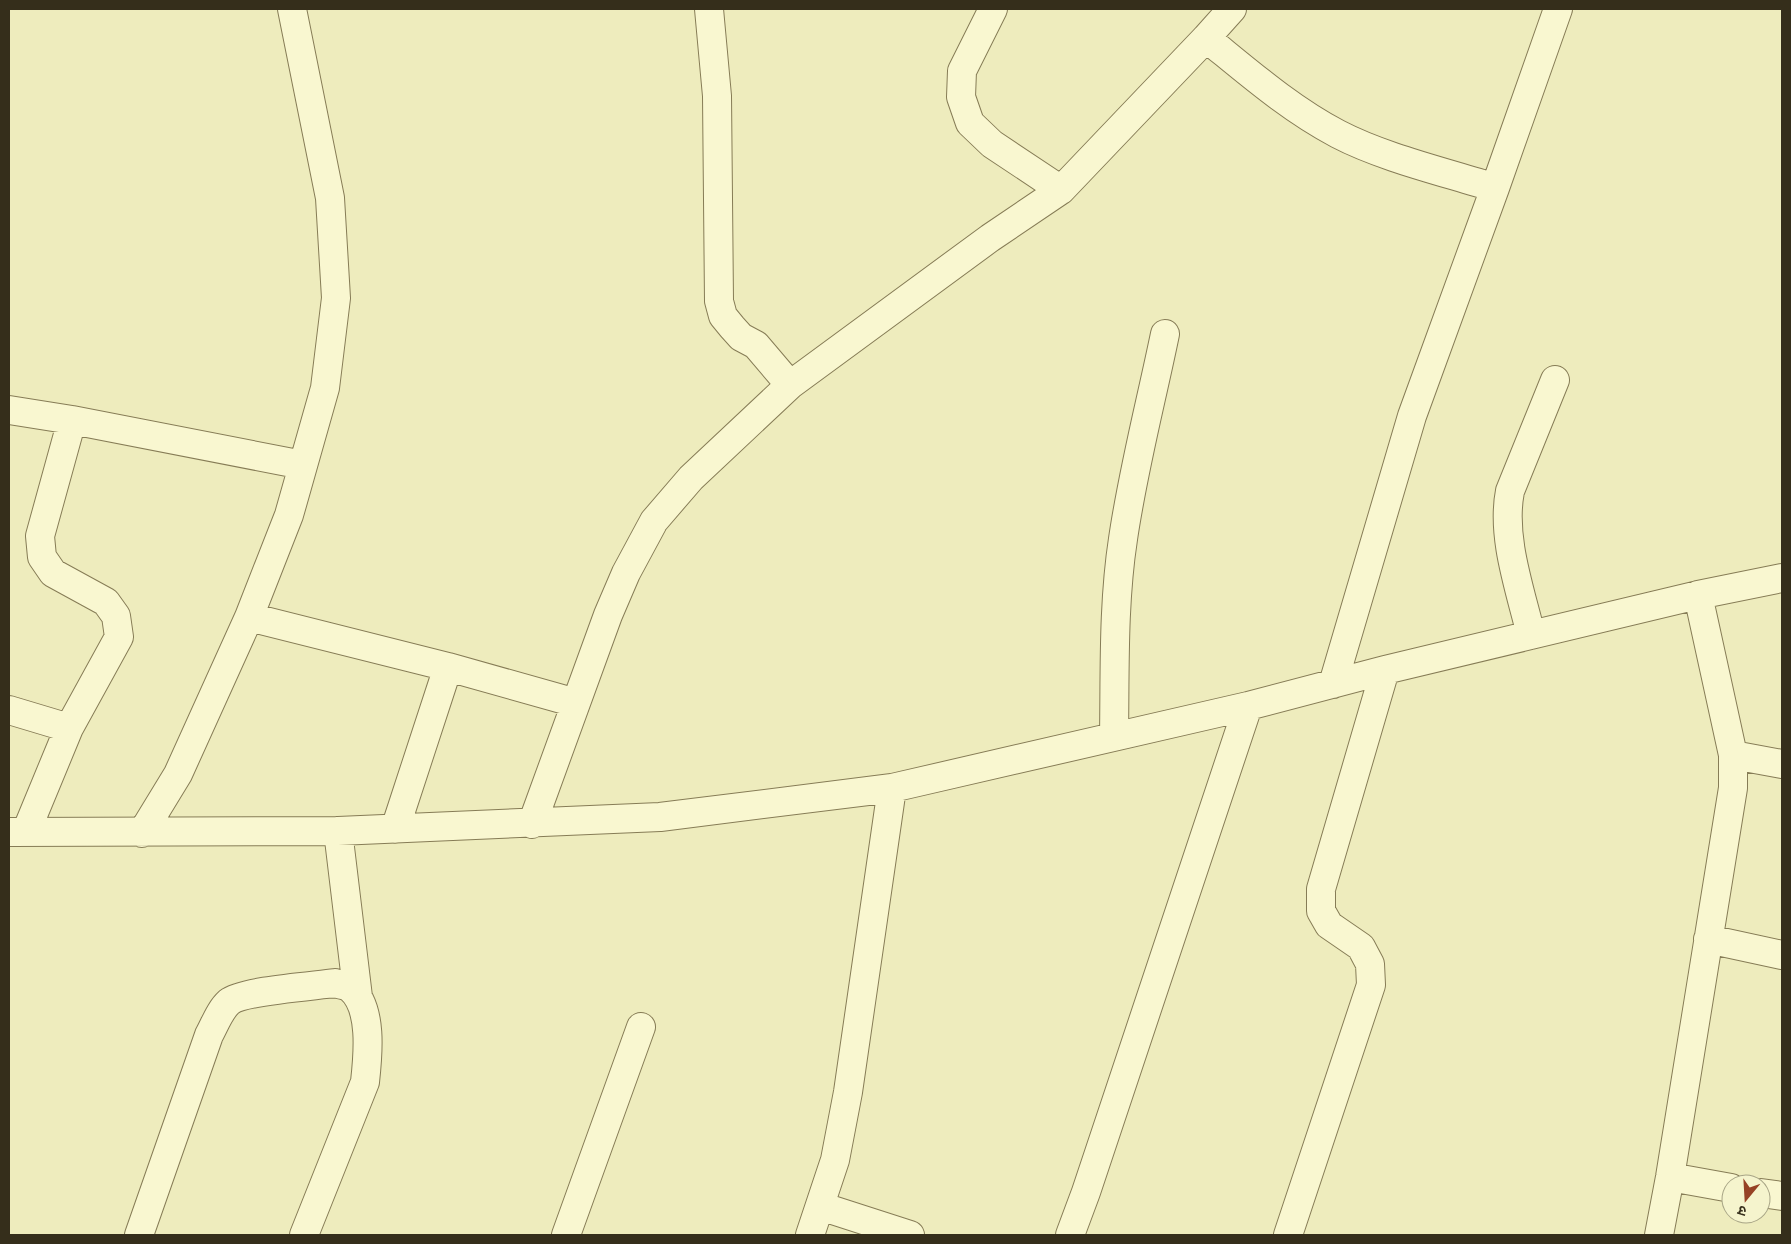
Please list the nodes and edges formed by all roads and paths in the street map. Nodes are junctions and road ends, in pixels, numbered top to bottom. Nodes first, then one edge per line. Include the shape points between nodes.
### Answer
1 (292, 9) edge
2 (709, 9) edge
3 (993, 9) edge
4 (1232, 9) edge
5 (1558, 9) edge
6 (1206, 38) junction
7 (1496, 188) junction
8 (1061, 190) junction
9 (1165, 334) dead end
10 (1555, 380) dead end
11 (790, 385) junction
12 (9, 410) edge
13 (72, 420) junction
14 (303, 465) junction
15 (1782, 578) edge
16 (1698, 595) junction
17 (250, 617) junction
18 (1531, 635) junction
19 (448, 667) junction
20 (1385, 670) junction
21 (1334, 684) junction
22 (576, 703) junction
23 (1248, 706) junction
24 (9, 710) edge
25 (69, 728) junction
26 (1114, 736) junction
27 (1733, 755) junction
28 (1782, 764) edge
29 (892, 788) junction
30 (532, 824) junction
31 (395, 829) junction
32 (338, 831) junction
33 (18, 832) edge
34 (142, 833) junction
35 (1708, 939) junction
36 (1782, 955) edge
37 (358, 997) junction
38 (642, 1027) dead end
39 (1670, 1177) junction
40 (1721, 1186) edge
41 (820, 1206) junction
42 (139, 1235) edge
43 (304, 1235) edge
44 (566, 1235) edge
45 (810, 1235) edge
46 (910, 1235) edge
47 (1070, 1235) edge
48 (1288, 1235) edge
49 (1658, 1235) edge

1 - 14 street via 330,198 336,298 325,388
2 - 11 street via 717,96 719,301 723,316 732,327 756,345
3 - 8 street via 962,71 960,97 970,123 992,144
4 - 6 street
5 - 7 street
6 - 7 street via 1300,112 1338,134 1371,149
6 - 8 street
7 - 21 street via 1412,416
8 - 11 street via 990,238
9 - 26 street via 1122,541 1115,650
10 - 18 street via 1510,491 1507,507 1506,525
11 - 22 street via 691,478 654,521 608,615
12 - 13 street
13 - 14 street
13 - 25 street via 40,536 42,558 67,582 106,602 116,616 118,637
14 - 17 street via 289,515
15 - 16 street
16 - 18 street
16 - 27 street
17 - 19 street
17 - 34 street via 178,774
18 - 20 street
19 - 22 street
19 - 31 street
20 - 21 street
20 - 48 street via 1322,889 1321,912 1329,925 1361,947 1370,964 1371,985
21 - 23 street
22 - 30 street
23 - 26 street
23 - 47 street
24 - 25 street
25 - 33 street
26 - 29 street
27 - 28 street
27 - 35 street via 1733,788
29 - 30 street via 660,817
29 - 41 street via 846,1102 836,1160
30 - 31 street
31 - 32 street
32 - 34 street
32 - 37 street
33 - 34 street
35 - 36 street
35 - 39 street
37 - 42 street via 348,987 335,984 244,995 229,1002 209,1035
37 - 43 street via 366,1021 368,1055 365,1082
38 - 44 street
39 - 40 street
39 - 49 street
41 - 45 street
41 - 46 street

